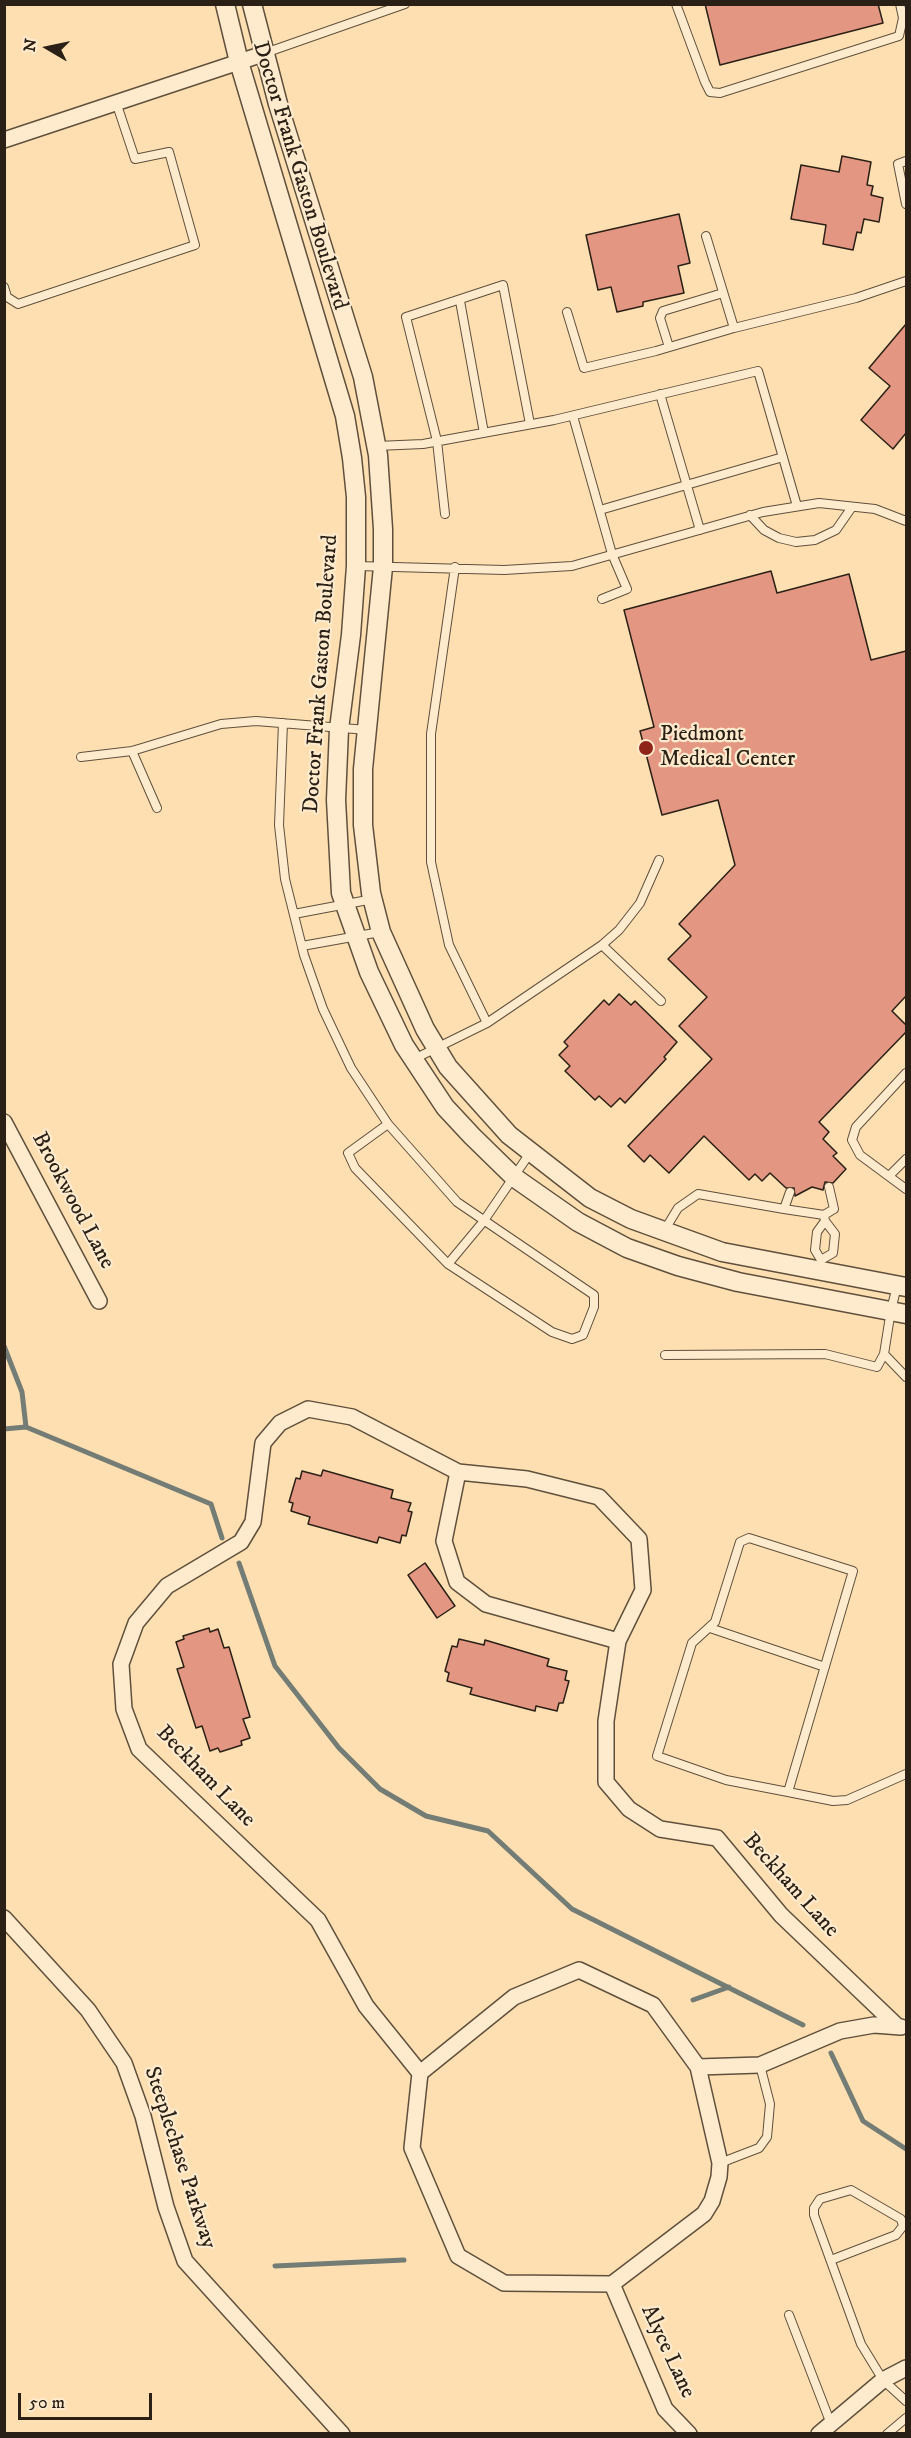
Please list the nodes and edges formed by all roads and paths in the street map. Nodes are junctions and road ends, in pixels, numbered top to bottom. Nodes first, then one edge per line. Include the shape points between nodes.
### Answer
1 (225, 4) edge
2 (252, 4) edge
3 (405, 4) edge
4 (676, 4) edge
5 (900, 4) edge
6 (263, 54) junction
7 (239, 62) junction
8 (116, 102) junction
9 (4, 140) edge
10 (906, 162) edge
11 (906, 204) edge
12 (706, 236) dead end
13 (328, 261) junction
14 (303, 269) junction
15 (906, 280) edge
16 (4, 287) edge
17 (723, 293) junction
18 (460, 301) junction
19 (567, 312) dead end
20 (734, 328) junction
21 (669, 347) junction
22 (660, 394) junction
23 (573, 416) junction
24 (530, 424) junction
25 (484, 433) junction
26 (437, 441) junction
27 (376, 446) junction
28 (783, 457) junction
29 (686, 484) junction
30 (797, 506) junction
31 (852, 507) junction
32 (600, 510) junction
33 (445, 514) dead end
34 (750, 516) junction
35 (906, 521) edge
36 (700, 530) junction
37 (612, 555) junction
38 (356, 566) junction
39 (383, 567) junction
40 (455, 567) junction
41 (602, 598) dead end
42 (283, 723) junction
43 (339, 729) junction
44 (367, 730) junction
45 (132, 750) junction
46 (81, 756) dead end
47 (157, 808) dead end
48 (659, 860) dead end
49 (373, 899) junction
50 (345, 905) junction
51 (294, 914) junction
52 (381, 932) junction
53 (357, 938) junction
54 (602, 945) junction
55 (302, 946) junction
56 (661, 1000) dead end
57 (488, 1023) junction
58 (437, 1049) junction
59 (414, 1059) junction
60 (906, 1073) edge
61 (4, 1122) edge
62 (388, 1124) junction
63 (530, 1153) junction
64 (906, 1159) edge
65 (889, 1176) junction
66 (515, 1178) junction
67 (829, 1187) dead end
68 (906, 1190) edge
69 (790, 1192) dead end
70 (784, 1209) junction
71 (825, 1218) junction
72 (483, 1222) junction
73 (664, 1232) junction
74 (448, 1264) junction
75 (820, 1266) junction
76 (902, 1286) edge
77 (99, 1301) dead end
78 (898, 1312) edge
79 (884, 1354) junction
80 (665, 1355) dead end
81 (906, 1377) edge
82 (458, 1472) junction
83 (710, 1628) junction
84 (618, 1641) junction
85 (825, 1667) junction
86 (906, 1774) edge
87 (788, 1792) junction
88 (4, 1918) edge
89 (902, 2027) edge
90 (760, 2065) junction
91 (698, 2067) junction
92 (420, 2073) junction
93 (720, 2163) junction
94 (831, 2260) junction
95 (612, 2284) junction
96 (789, 2315) dead end
97 (906, 2368) edge
98 (883, 2380) junction
99 (906, 2401) edge
100 (906, 2418) edge
101 (825, 2429) edge
102 (342, 2433) edge
103 (689, 2433) edge
104 (887, 2433) edge

1 - 7 street, Doctor Frank Gaston Boulevard
2 - 6 street, Doctor Frank Gaston Boulevard
3 - 6 lane
4 - 5 lane via 705,82 710,92 720,93 899,36 903,18
6 - 7 street
6 - 13 street, Doctor Frank Gaston Boulevard
7 - 8 street
7 - 14 street, Doctor Frank Gaston Boulevard
8 - 9 street
8 - 16 lane via 135,159 169,152 195,245 18,304 8,297
10 - 11 lane via 898,164
12 - 17 lane
13 - 14 street
13 - 27 street, Doctor Frank Gaston Boulevard via 363,377
14 - 38 street, Doctor Frank Gaston Boulevard via 347,426 356,497
15 - 20 lane via 856,298
17 - 20 lane
17 - 21 lane via 663,311 660,318
18 - 24 lane via 503,285
18 - 25 lane
18 - 26 lane via 406,317
19 - 21 lane via 584,368
20 - 21 lane
22 - 23 lane
22 - 28 lane via 758,371
22 - 29 lane
23 - 24 lane
23 - 32 lane
24 - 25 lane
25 - 26 lane
26 - 27 lane
26 - 33 lane
27 - 39 street, Doctor Frank Gaston Boulevard
28 - 29 lane
28 - 30 lane
29 - 32 lane
29 - 36 lane
30 - 31 lane via 819,503
30 - 34 lane
31 - 34 lane via 836,530 815,540 796,542 764,530
31 - 35 lane via 875,509
32 - 37 lane
34 - 36 lane
36 - 37 lane
37 - 40 lane via 572,566 504,570
37 - 41 lane via 627,589
38 - 39 lane
38 - 43 street, Doctor Frank Gaston Boulevard
39 - 40 lane
39 - 44 street, Doctor Frank Gaston Boulevard
40 - 57 lane via 431,734 431,862 450,945
42 - 43 lane
42 - 45 lane via 221,724
42 - 51 lane via 279,825 285,879
43 - 44 lane
43 - 50 street, Doctor Frank Gaston Boulevard via 336,800
44 - 49 street, Doctor Frank Gaston Boulevard via 363,825
45 - 46 lane
45 - 47 lane
48 - 54 lane via 640,903
49 - 50 lane
49 - 52 street, Doctor Frank Gaston Boulevard
50 - 51 lane
50 - 53 street, Doctor Frank Gaston Boulevard
51 - 55 lane
52 - 53 lane
52 - 58 street, Doctor Frank Gaston Boulevard
53 - 55 lane
53 - 59 street, Doctor Frank Gaston Boulevard via 388,1012
54 - 56 lane
54 - 57 lane
55 - 62 lane via 323,1009 351,1068
57 - 58 lane
58 - 59 lane
58 - 63 street, Doctor Frank Gaston Boulevard via 508,1135
59 - 66 street, Doctor Frank Gaston Boulevard via 445,1107
60 - 65 lane via 856,1126 852,1140 860,1155
61 - 77 street, Brookwood Lane
62 - 72 lane via 457,1202
62 - 74 lane via 348,1153 350,1161
63 - 66 lane
63 - 73 street, Doctor Frank Gaston Boulevard via 590,1198
64 - 65 lane
65 - 68 lane
66 - 72 lane
66 - 78 street, Doctor Frank Gaston Boulevard via 570,1218 627,1248 738,1281
67 - 71 lane via 834,1209
69 - 70 lane
70 - 71 lane
70 - 73 lane via 698,1194 678,1208
71 - 75 lane via 817,1232 815,1250
71 - 75 lane via 835,1234 833,1253
72 - 74 lane
72 - 74 lane via 594,1295 594,1307 583,1335 572,1339 552,1332
73 - 75 street, Doctor Frank Gaston Boulevard via 723,1252
75 - 76 street, Doctor Frank Gaston Boulevard
76 - 78 lane
78 - 79 lane
79 - 80 lane via 877,1367 825,1354
79 - 81 lane
82 - 84 street via 444,1541 457,1582 486,1604
82 - 84 street, Beckham Lane via 527,1479 599,1497 639,1539 643,1590
82 - 92 street, Beckham Lane via 352,1418 308,1409 279,1423 263,1443 253,1522 241,1542 167,1587 136,1623 121,1664 124,1709 139,1749 318,1920 366,2006
83 - 85 lane
83 - 85 lane via 744,1539 853,1571
83 - 87 lane via 692,1643 657,1756 726,1780
84 - 89 street, Beckham Lane via 606,1721 606,1782 629,1809 660,1829 717,1838 781,1915
85 - 87 lane
86 - 87 lane via 847,1800
88 - 102 street, Steeplechase Parkway via 88,2010 124,2063 185,2260
89 - 90 street via 874,2025 840,2031
90 - 91 street
90 - 93 lane via 770,2104 767,2137 759,2148
91 - 92 street via 653,2005 579,1970 514,1997
91 - 93 street
92 - 95 street via 412,2148 458,2256 504,2283
93 - 95 street via 716,2189 704,2214
94 - 94 lane via 814,2215 820,2199 851,2190 901,2219 903,2226 896,2235
94 - 98 lane via 861,2344
95 - 103 street, Alyce Lane via 665,2409
96 - 101 lane
97 - 98 street
98 - 99 lane
98 - 101 street
100 - 104 lane

